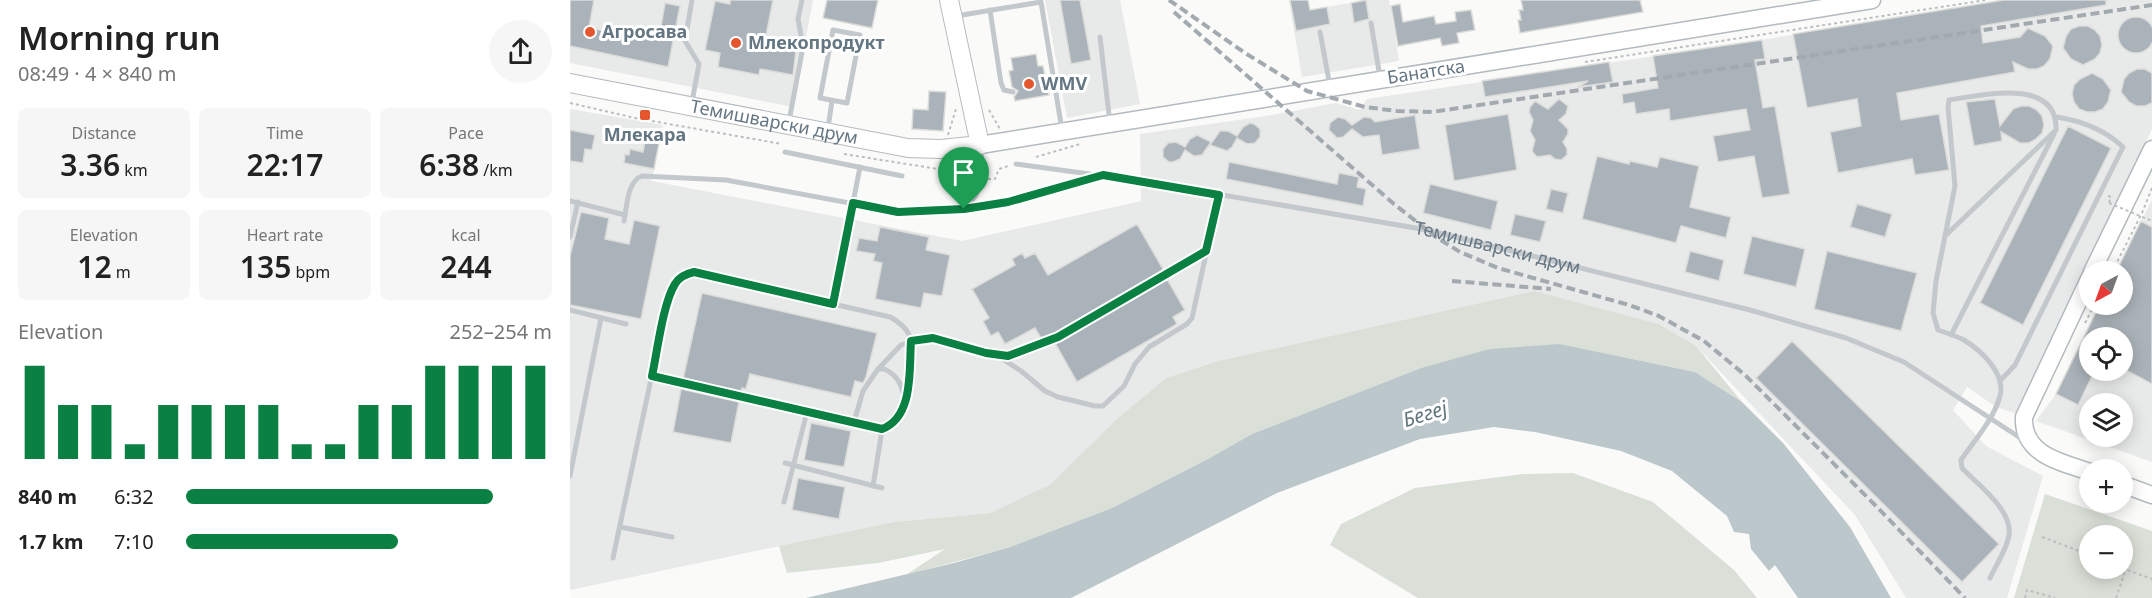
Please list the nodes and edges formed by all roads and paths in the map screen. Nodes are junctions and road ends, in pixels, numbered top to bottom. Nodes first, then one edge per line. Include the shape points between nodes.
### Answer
1 (692, 0) edge
2 (802, 0) edge
3 (1872, 0) edge
4 (950, 8) edge
5 (990, 10) junction
6 (1371, 23) dead end
7 (1320, 32) dead end
8 (1100, 37) dead end
9 (1381, 79) junction
10 (570, 83) edge
11 (1054, 86) junction
12 (1047, 87) dead end
13 (1330, 87) junction
14 (1013, 92) dead end
15 (832, 100) junction
16 (691, 106) junction
17 (2056, 117) junction
18 (1110, 124) junction
19 (788, 125) junction
20 (2056, 130) junction
21 (1062, 132) junction
22 (827, 133) junction
23 (980, 144) junction
24 (786, 152) dead end
25 (2150, 156) edge
26 (1016, 164) dead end
27 (860, 167) junction
28 (1103, 175) junction
29 (902, 176) dead end
30 (2152, 188) edge
31 (1219, 195) junction
32 (2111, 197) dead end
33 (570, 201) edge
34 (578, 202) junction
35 (853, 203) junction
36 (964, 209) junction
37 (2152, 221) edge
38 (1946, 236) junction
39 (570, 237) edge
40 (1206, 251) junction
41 (2098, 261) edge
42 (2118, 261) edge
43 (2079, 300) edge
44 (833, 304) junction
45 (570, 310) edge
46 (601, 318) junction
47 (626, 324) dead end
48 (1951, 335) junction
49 (911, 341) junction
50 (996, 356) junction
51 (878, 369) junction
52 (652, 376) junction
53 (2000, 381) junction
54 (905, 405) junction
55 (807, 412) junction
56 (1990, 419) junction
57 (854, 422) junction
58 (882, 429) junction
59 (570, 435) edge
60 (578, 437) junction
61 (2030, 444) junction
62 (785, 463) dead end
63 (793, 465) junction
64 (2079, 468) edge
65 (570, 476) edge
66 (873, 486) junction
67 (882, 488) dead end
68 (2133, 488) edge
69 (2152, 495) edge
70 (784, 502) dead end
71 (620, 527) junction
72 (672, 537) dead end
73 (2042, 537) dead end
74 (2079, 551) edge
75 (613, 558) dead end
76 (2133, 572) edge
77 (1989, 578) dead end
78 (2121, 579) edge
79 (2152, 579) edge
80 (2025, 598) edge
81 (2055, 598) edge
82 (2116, 598) edge

1 - 16 lane via 685,40 699,64
2 - 19 lane via 798,19 803,47
3 - 9 main road, Банатска
4 - 5 lane
4 - 23 main road
5 - 11 lane via 1041,2
5 - 14 lane via 1001,83 1004,90
6 - 9 lane
7 - 13 lane
8 - 18 lane
9 - 13 main road, Банатска
10 - 16 main road, Темишварски друм
11 - 12 lane
11 - 21 lane
13 - 18 main road, Банатска
15 - 15 lane via 820,98 833,30 860,35 846,103
15 - 22 lane
16 - 19 main road, Темишварски друм
17 - 20 lane
17 - 38 lane via 2048,103 2028,95 1995,93 1949,100 1954,186
17 - 53 lane via 2083,122 2123,147 2014,365
18 - 21 main road, Банатска
19 - 22 main road, Темишварски друм
20 - 38 lane
20 - 48 lane
21 - 23 main road, Банатска
22 - 23 main road, Темишварски друм via 924,150
23 - 36 lane via 981,187
24 - 27 lane
25 - 41 main road
26 - 28 lane, Темишварски друм
27 - 29 lane
27 - 35 lane
28 - 31 lane, Темишварски друм
28 - 36 lane via 1008,202
30 - 42 path
31 - 40 lane
31 - 56 lane, Темишварски друм via 1426,230 1750,310 1846,338 1904,362
32 - 37 path, bridge via 2109,203
33 - 34 lane
34 - 35 lane via 624,218 632,184 642,176 726,180
34 - 39 lane
35 - 36 lane via 898,212
35 - 44 lane
38 - 48 lane via 1934,313 1938,330
40 - 50 lane via 1058,337 1008,356
40 - 50 lane via 1192,318 1149,347 1124,386 1103,406 1045,391
43 - 61 main road via 2024,417
44 - 49 lane via 890,317 906,329
44 - 52 lane via 687,273 675,283 668,299
45 - 46 lane
46 - 47 lane
46 - 60 lane
48 - 53 lane via 1984,356
49 - 50 lane via 933,338
49 - 51 lane via 901,345
49 - 54 lane
51 - 54 lane via 889,371 899,382
51 - 57 lane via 863,391
52 - 55 lane
52 - 71 lane
53 - 56 lane via 2001,395
54 - 58 lane via 896,420
55 - 57 lane
55 - 63 lane
56 - 61 lane, Темишварски друм
56 - 77 lane via 1961,460 1962,468 1997,503 2009,522 2009,536
57 - 58 lane
58 - 66 lane
59 - 60 lane
60 - 65 lane
61 - 64 main road
62 - 63 lane
63 - 66 lane
63 - 70 lane
66 - 67 lane
68 - 69 main road
71 - 72 lane
71 - 75 lane
73 - 74 path
76 - 79 path
78 - 82 path
80 - 81 path via 2027,590

